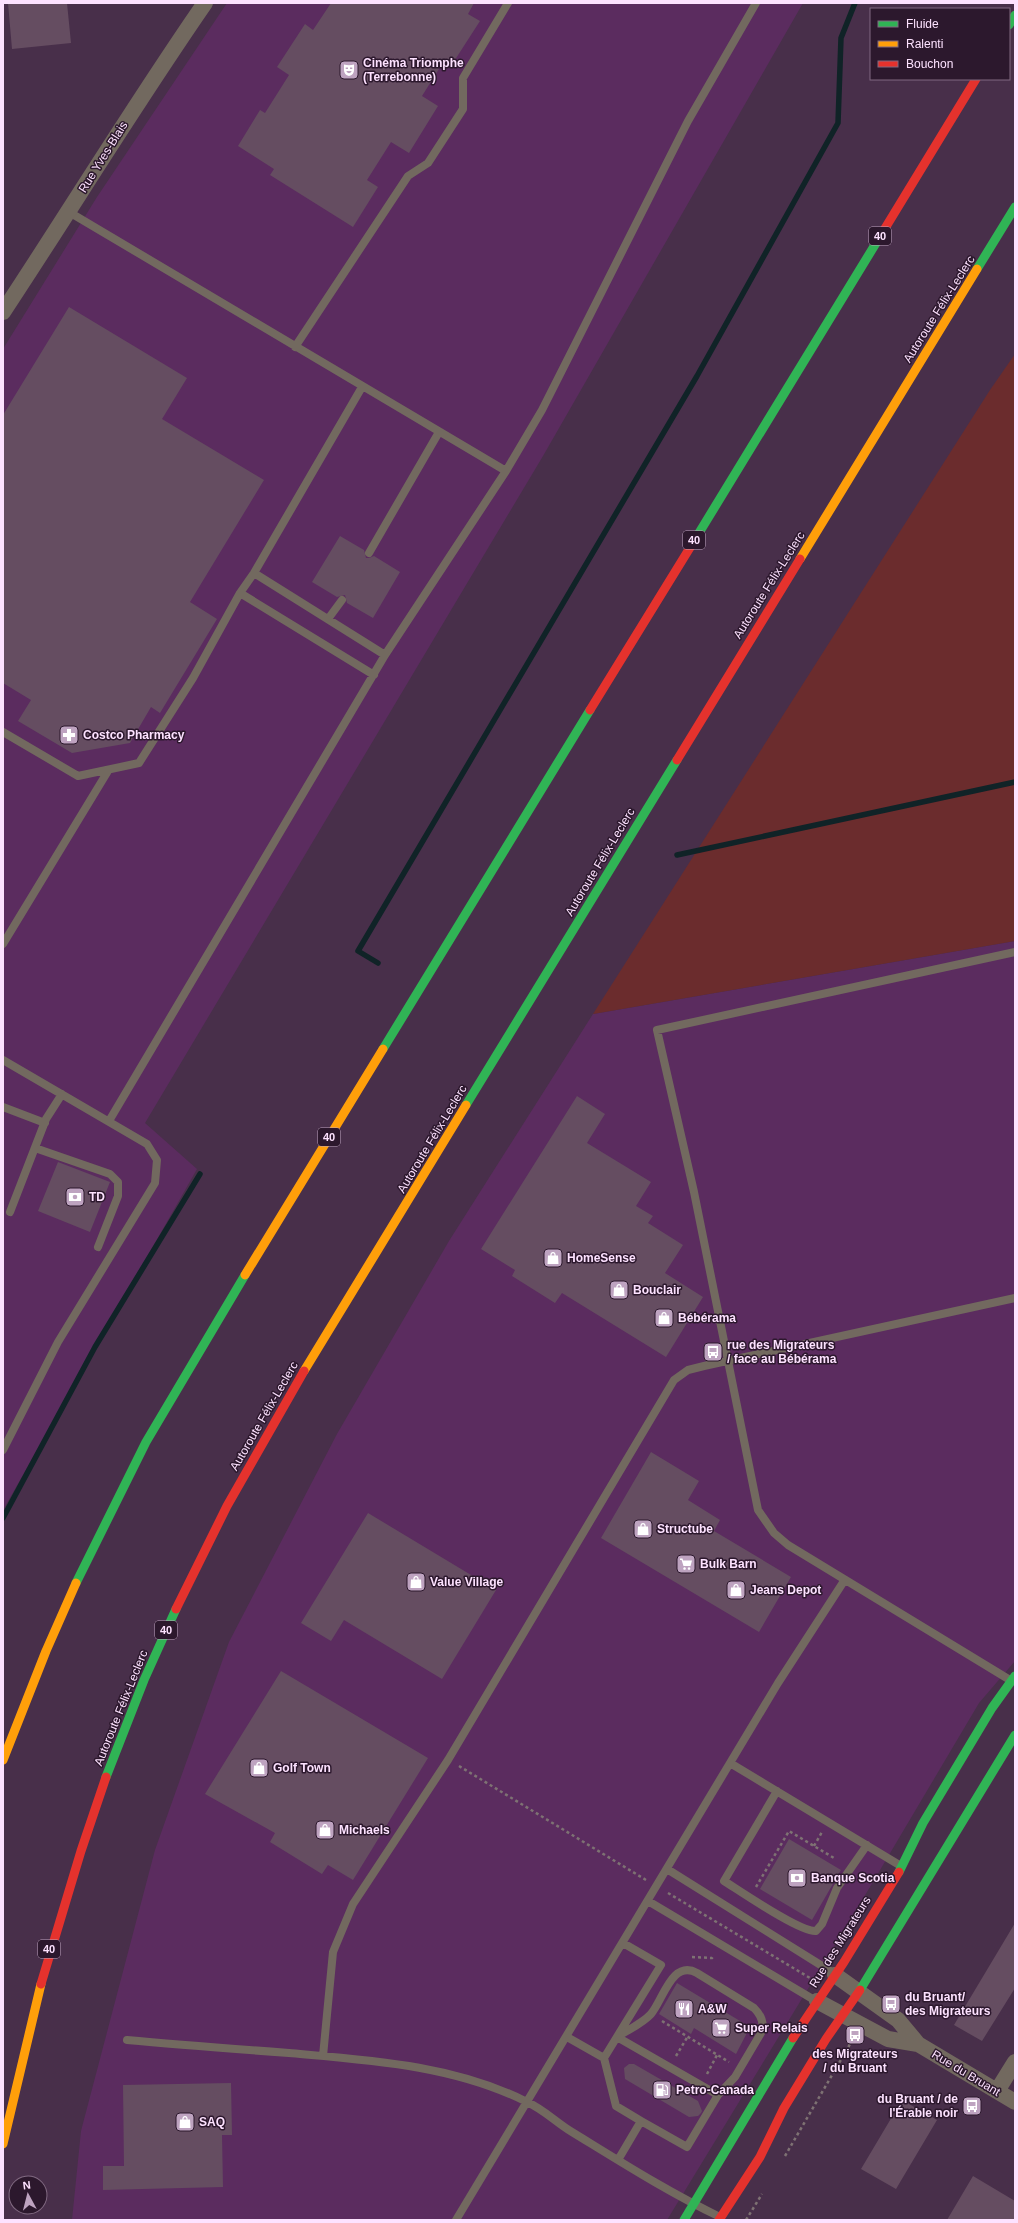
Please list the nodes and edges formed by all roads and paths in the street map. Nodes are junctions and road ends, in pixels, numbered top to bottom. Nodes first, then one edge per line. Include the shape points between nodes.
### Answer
1 (205, 3) edge
2 (508, 3) edge
3 (756, 3) edge
4 (975, 80) edge
5 (1015, 207) edge
6 (69, 212) junction
7 (1015, 213) edge
8 (1001, 230) junction
9 (3, 312) edge
10 (295, 347) junction
11 (362, 387) junction
12 (439, 432) junction
13 (506, 471) junction
14 (369, 553) dead end
15 (254, 573) junction
16 (240, 594) junction
17 (342, 600) dead end
18 (328, 619) junction
19 (385, 655) junction
20 (374, 675) junction
21 (3, 732) edge
22 (108, 771) junction
23 (3, 944) edge
24 (1015, 952) edge
25 (3, 1060) edge
26 (62, 1094) junction
27 (3, 1107) edge
28 (109, 1121) junction
29 (45, 1124) junction
30 (35, 1148) junction
31 (10, 1212) dead end
32 (98, 1247) dead end
33 (1015, 1298) edge
34 (728, 1360) junction
35 (3, 1450) edge
36 (844, 1581) junction
37 (1014, 1680) edge
38 (1015, 1735) edge
39 (3, 1760) edge
40 (730, 1763) junction
41 (458, 1766) dead end
42 (777, 1791) junction
43 (867, 1845) junction
44 (834, 1858) dead end
45 (902, 1866) junction
46 (667, 1869) junction
47 (646, 1880) dead end
48 (752, 1892) dead end
49 (668, 1893) dead end
50 (648, 1901) junction
51 (732, 1925) dead end
52 (729, 1930) junction
53 (726, 1934) dead end
54 (623, 1943) junction
55 (835, 1975) junction
56 (812, 1979) dead end
57 (858, 1991) junction
58 (817, 2001) junction
59 (842, 2015) junction
60 (658, 2018) dead end
61 (855, 2035) dead end
62 (688, 2036) junction
63 (567, 2037) junction
64 (617, 2037) junction
65 (127, 2040) dead end
66 (918, 2044) junction
67 (682, 2046) dead end
68 (718, 2055) junction
69 (323, 2056) junction
70 (604, 2058) junction
71 (713, 2062) dead end
72 (1015, 2062) edge
73 (734, 2065) dead end
74 (997, 2091) junction
75 (718, 2095) junction
76 (528, 2102) junction
77 (1015, 2102) edge
78 (641, 2121) junction
79 (3, 2144) edge
80 (618, 2160) junction
81 (782, 2160) dead end
82 (766, 2187) dead end
83 (693, 2204) junction
84 (720, 2219) edge
85 (456, 2220) edge
86 (684, 2220) edge
87 (746, 2220) edge

1 - 6 street, Rue Yves-Blais via 149,83
2 - 10 lane via 463,78 463,109 428,163 408,176
3 - 13 lane via 688,121 542,410
4 - 39 main road, 40 via 198,1352 130,1472 90,1554 35,1678
5 - 8 main road, Autoroute Félix-Leclerc / 40
6 - 9 street, Rue Yves-Blais
6 - 10 lane
7 - 8 main road
8 - 79 main road, Autoroute Félix-Leclerc / 40 via 319,1345 228,1505 145,1678 89,1822 43,1972 18,2070
10 - 11 lane
11 - 12 lane
11 - 15 lane
12 - 13 lane
12 - 14 lane
13 - 19 lane
15 - 16 lane
15 - 18 lane
16 - 20 lane
16 - 22 lane via 193,678 139,763
17 - 18 lane
18 - 19 lane
19 - 20 lane
20 - 28 lane
21 - 22 lane via 78,776
22 - 23 lane
24 - 34 lane via 657,1030 694,1192
25 - 26 lane
26 - 28 lane
26 - 29 lane
27 - 29 lane
28 - 35 lane via 147,1144 157,1160 155,1183 58,1342
29 - 30 lane
30 - 31 lane
30 - 32 lane via 110,1174 118,1182 118,1196
33 - 34 lane
34 - 36 lane via 758,1510 774,1533 788,1545
34 - 69 lane via 688,1370 674,1380 448,1760 353,1904 333,1952
36 - 37 lane
36 - 40 lane
37 - 45 main road, Rue des Migrateurs via 992,1708 923,1823
38 - 57 main road via 869,1977
40 - 42 lane
40 - 46 lane
41 - 47 path
42 - 43 lane
42 - 43 lane via 724,1881 804,1930 816,1931 822,1924 837,1888
43 - 45 lane
44 - 48 path via 789,1831
45 - 55 main road, Rue des Migrateurs
46 - 50 lane
46 - 55 lane
49 - 52 path
50 - 54 lane
50 - 58 lane
51 - 52 path
52 - 53 path
52 - 56 path
54 - 63 lane
54 - 64 lane via 661,1965
55 - 57 street, Rue du Bruant
55 - 58 main road, Rue des Migrateurs
57 - 59 main road
57 - 66 street, Rue du Bruant via 898,2020
58 - 59 street, Rue du Bruant
58 - 83 main road, Rue des Migrateurs
59 - 66 street, Rue du Bruant via 888,2039
59 - 84 main road via 784,2108 760,2157
60 - 62 path
61 - 81 path
62 - 67 path
62 - 68 path
63 - 70 lane
63 - 76 lane
64 - 70 lane
64 - 75 lane
64 - 75 lane via 651,2014 675,1974 688,1970 697,1973 754,2008 763,2023 761,2033 735,2077
65 - 69 lane
66 - 74 street, Rue du Bruant
68 - 71 path
68 - 73 path
69 - 76 lane via 443,2072 481,2083
70 - 78 lane via 616,2106
72 - 74 street
74 - 77 street, Rue du Bruant
75 - 78 lane via 686,2147
76 - 80 lane
76 - 85 lane
78 - 80 lane
80 - 83 lane
82 - 87 path
83 - 84 lane
83 - 86 main road, Rue des Migrateurs

